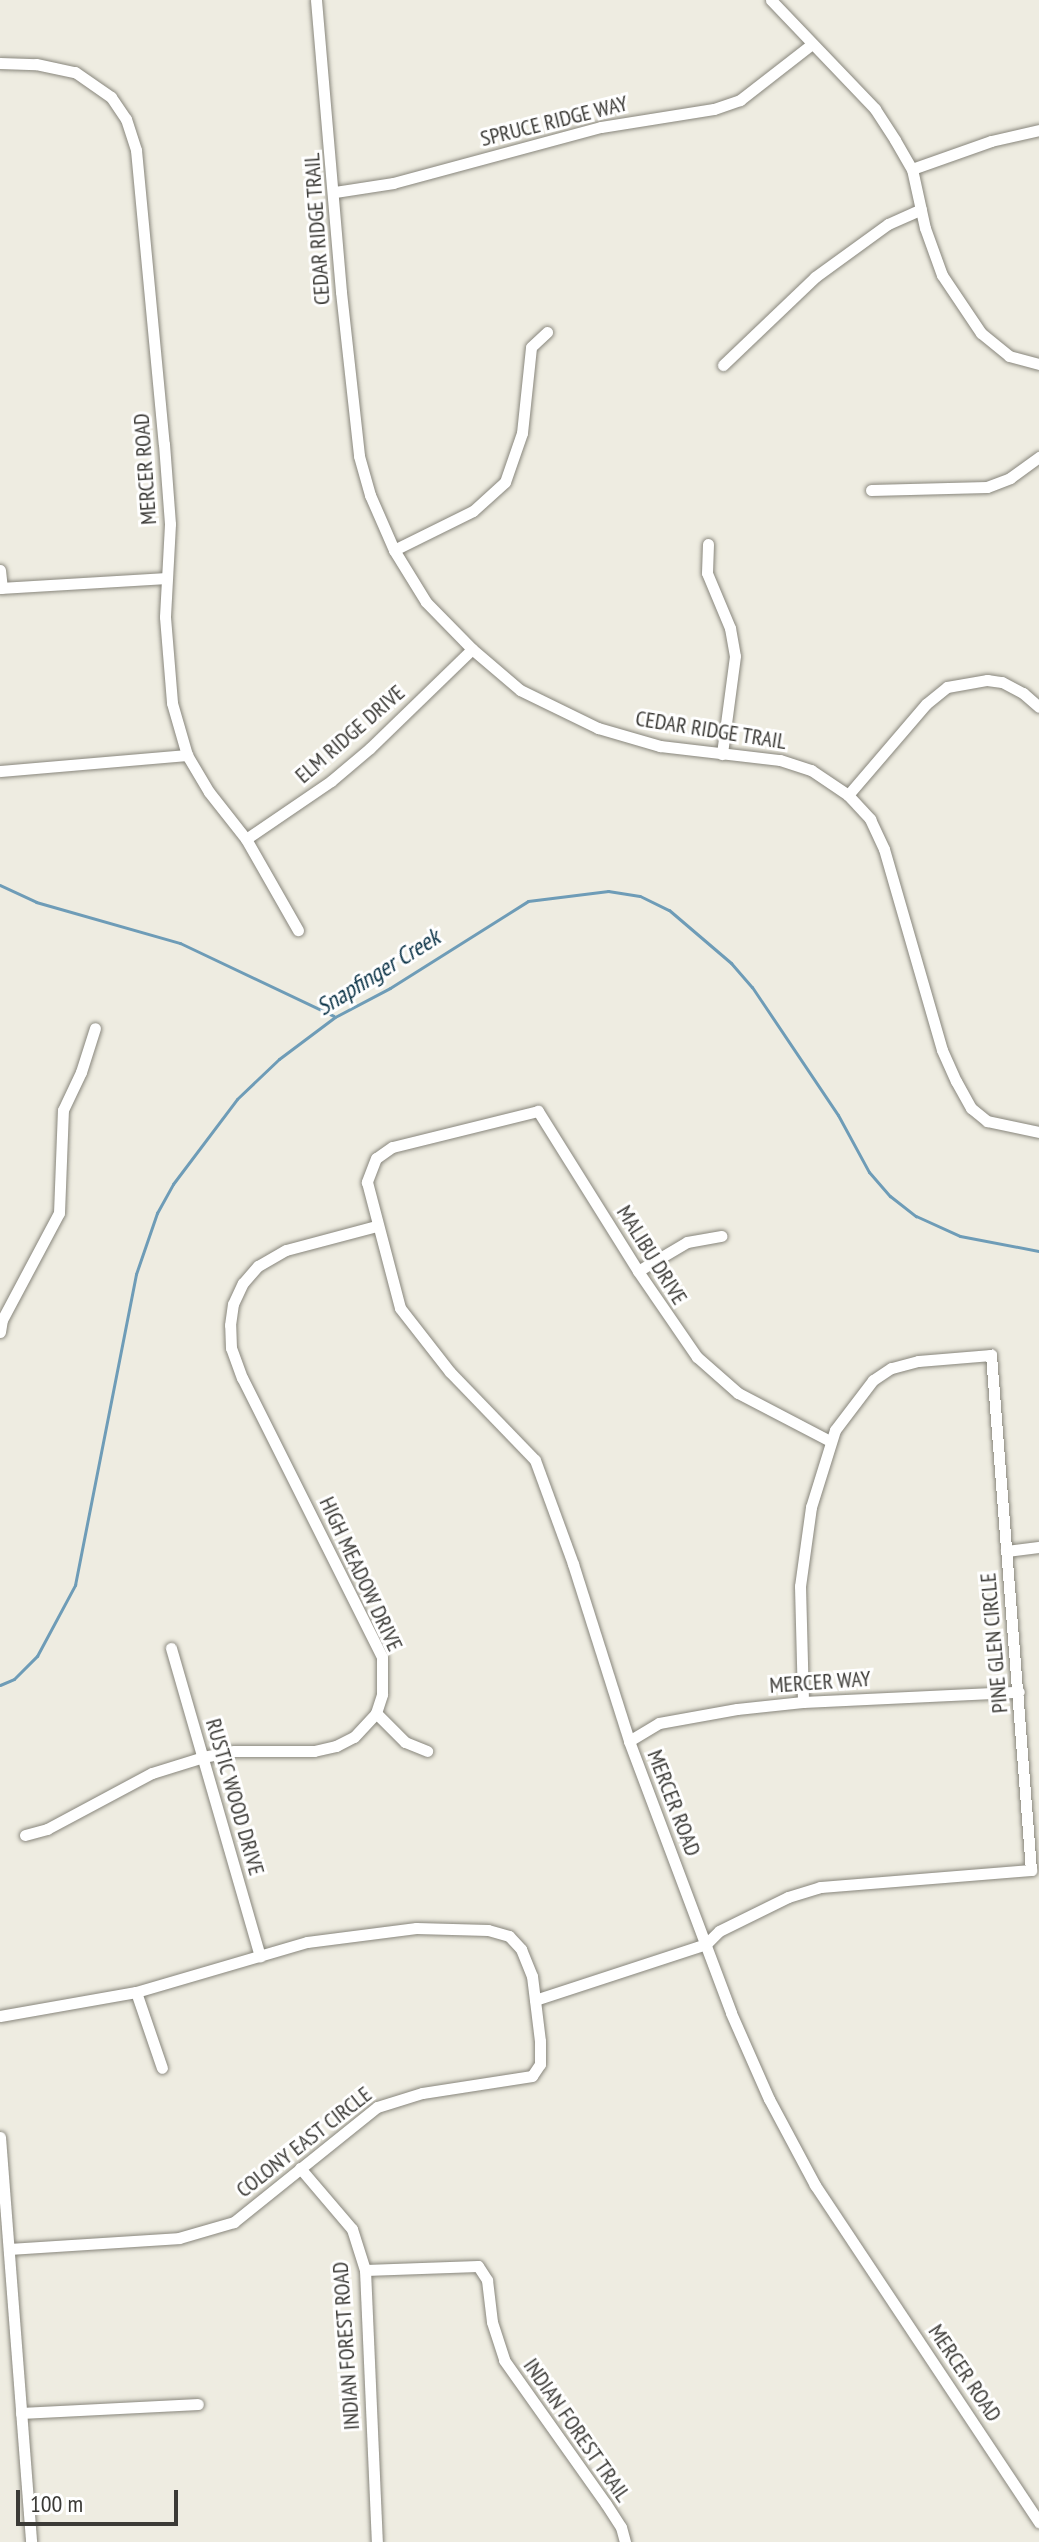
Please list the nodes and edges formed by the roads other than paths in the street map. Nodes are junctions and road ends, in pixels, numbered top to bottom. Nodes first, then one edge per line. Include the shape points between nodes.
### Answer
1 (316, 0) edge
2 (771, 0) edge
3 (812, 44) junction
4 (0, 63) edge
5 (1039, 130) edge
6 (912, 169) junction
7 (335, 192) junction
8 (921, 209) junction
9 (547, 332) dead end
10 (1039, 364) edge
11 (723, 365) dead end
12 (1039, 457) edge
13 (871, 490) dead end
14 (708, 544) dead end
15 (394, 550) junction
16 (0, 570) edge
17 (167, 578) junction
18 (1, 588) edge
19 (472, 649) junction
20 (1039, 707) edge
21 (722, 754) junction
22 (187, 755) junction
23 (0, 771) edge
24 (848, 795) junction
25 (246, 839) junction
26 (298, 930) dead end
27 (95, 1028) dead end
28 (454, 1132) joint
29 (1039, 1132) edge
30 (376, 1226) junction
31 (721, 1236) dead end
32 (638, 1271) junction
33 (1, 1324) edge
34 (830, 1441) junction
35 (1039, 1547) edge
36 (1006, 1551) junction
37 (171, 1648) dead end
38 (1019, 1692) junction
39 (803, 1702) junction
40 (376, 1713) junction
41 (629, 1741) junction
42 (427, 1751) dead end
43 (203, 1757) junction
44 (25, 1835) dead end
45 (706, 1944) junction
46 (260, 1956) junction
47 (136, 1992) junction
48 (535, 2000) junction
49 (0, 2016) edge
50 (162, 2068) dead end
51 (0, 2137) edge
52 (300, 2168) junction
53 (10, 2249) junction
54 (365, 2270) junction
55 (198, 2404) dead end
56 (21, 2413) junction
57 (1039, 2522) edge
58 (31, 2542) edge
59 (377, 2542) edge
60 (625, 2542) edge

1 - 7 street, CEDAR RIDGE TRAIL
2 - 3 street
3 - 6 street via 875,109
3 - 7 street, SPRUCE RIDGE WAY via 740,100 714,109 601,127 393,183
4 - 17 street, MERCER ROAD via 75,72 111,97 126,119 136,150 164,444 170,524
5 - 6 street
6 - 8 street
7 - 15 street, CEDAR RIDGE TRAIL via 359,456
8 - 10 street via 942,275 981,333 1009,356
8 - 11 street via 888,224 815,277
9 - 15 street via 531,347 522,433 505,482 473,511
12 - 13 street via 987,487
14 - 21 street via 707,573 730,628 735,656
15 - 19 street, CEDAR RIDGE TRAIL via 426,602
16 - 18 street
17 - 18 street
17 - 22 street, MERCER ROAD via 167,660
19 - 21 street, CEDAR RIDGE TRAIL via 520,690 598,728 629,740
19 - 25 street, ELM RIDGE DRIVE via 331,781
20 - 24 street via 1002,682 947,687
21 - 24 street, CEDAR RIDGE TRAIL via 792,763
22 - 23 street
22 - 25 street, MERCER ROAD
24 - 29 street, CEDAR RIDGE TRAIL via 870,819 884,849 942,1050 971,1108 987,1121
25 - 26 street, MERCER ROAD
27 - 33 street via 63,1110 59,1213
28 - 30 street, MERCER ROAD via 392,1147 376,1158 367,1182
28 - 32 street, MALIBU DRIVE via 538,1111
30 - 40 street, HIGH MEADOW DRIVE via 286,1250 258,1266 233,1304 230,1325 231,1348 242,1378 382,1657
30 - 41 street, MERCER ROAD via 400,1308 450,1372 535,1460
31 - 32 street via 687,1242
32 - 34 street, MALIBU DRIVE via 678,1334 714,1374 738,1393
34 - 36 street, PINE GLEN CIRCLE via 853,1403 891,1368 991,1355
34 - 39 street, PINE GLEN CIRCLE via 811,1507 800,1586
35 - 36 street
36 - 38 street, PINE GLEN CIRCLE
37 - 43 street, RUSTIC WOOD DRIVE
38 - 39 street, MERCER WAY
38 - 45 street, PINE GLEN CIRCLE via 1031,1870 820,1887 719,1931
39 - 41 street, MERCER WAY via 659,1723
40 - 42 street via 405,1742
40 - 43 street via 354,1737 336,1746
41 - 45 street, MERCER ROAD
43 - 44 street via 152,1773 47,1829
43 - 46 street, RUSTIC WOOD DRIVE
45 - 48 street, PINE GLEN CIRCLE
45 - 57 street, MERCER ROAD via 769,2099 815,2185
46 - 47 street, COLONY EAST CIRCLE
46 - 48 street, COLONY EAST CIRCLE via 307,1942 416,1928 488,1930 509,1936 521,1949
47 - 49 street, COLONY EAST CIRCLE
47 - 50 street
48 - 52 street, COLONY EAST CIRCLE via 540,2064 532,2076 386,2102
51 - 53 street
52 - 53 street, COLONY EAST CIRCLE via 234,2222 203,2234
52 - 54 street, INDIAN FOREST ROAD via 352,2229
53 - 56 street
54 - 59 street, INDIAN FOREST ROAD
54 - 60 street, INDIAN FOREST TRAIL via 478,2266 487,2280 504,2360 606,2504
55 - 56 street
56 - 58 street

